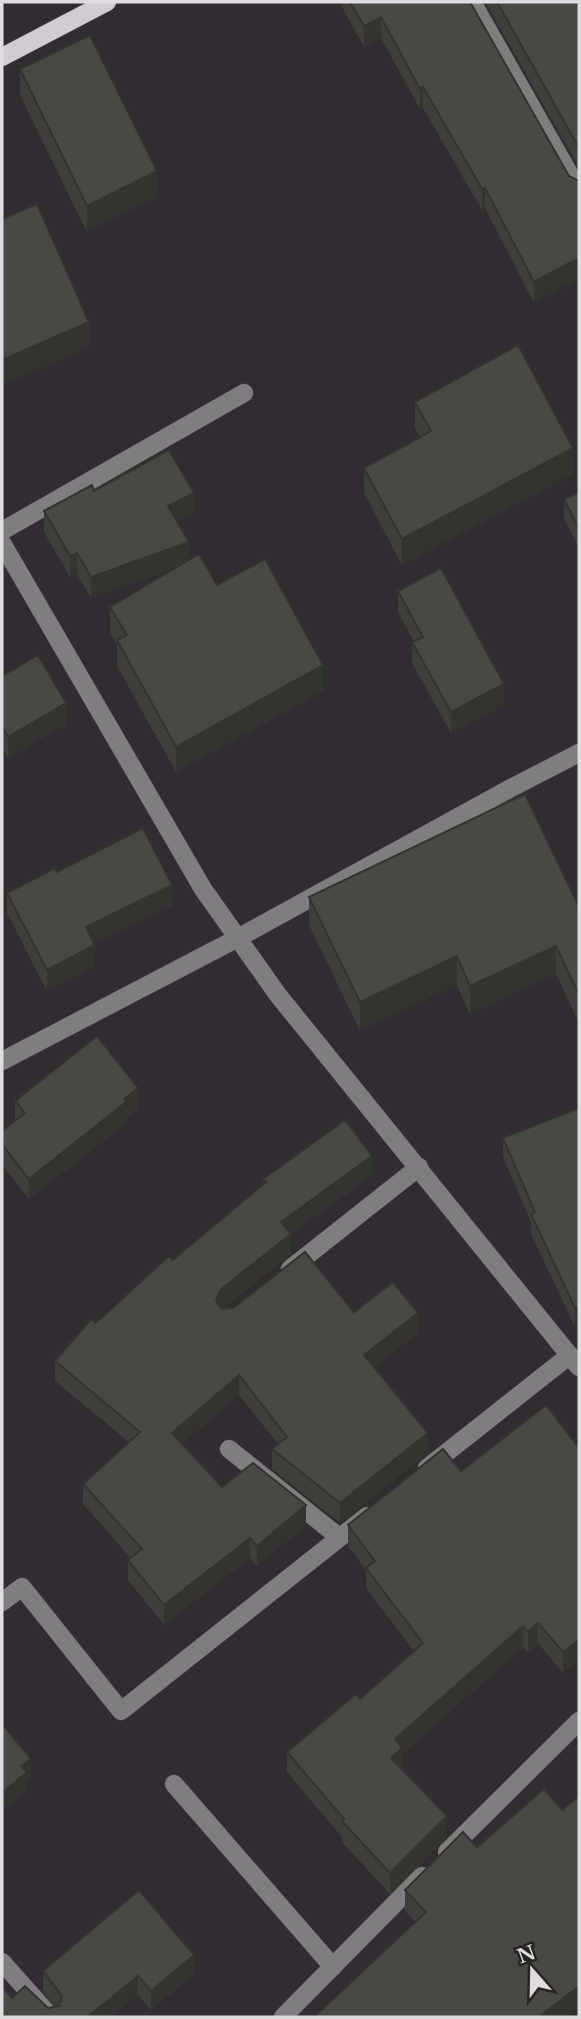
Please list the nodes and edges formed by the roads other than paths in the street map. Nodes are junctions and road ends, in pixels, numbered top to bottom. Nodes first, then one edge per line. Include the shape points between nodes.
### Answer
1 (107, 2) edge
2 (472, 2) edge
3 (2, 57) edge
4 (579, 191) edge
5 (244, 393) dead end
6 (2, 531) edge
7 (2, 543) edge
8 (579, 753) edge
9 (236, 939) junction
10 (2, 1060) edge
11 (419, 1167) junction
12 (280, 1277) edge
13 (575, 1361) edge
14 (229, 1449) dead end
15 (416, 1477) edge
16 (383, 1503) edge
17 (339, 1537) junction
18 (2, 1602) edge
19 (579, 1721) edge
20 (174, 1784) dead end
21 (2, 1962) edge
22 (333, 1966) junction
23 (51, 2017) edge
24 (283, 2017) edge

1 - 3 main road
2 - 4 street
5 - 6 street
7 - 9 street
8 - 9 street
9 - 10 street
9 - 11 street
11 - 12 street
11 - 13 street
13 - 15 street
14 - 17 street
16 - 17 street
17 - 18 street via 121,1711 22,1587
19 - 22 street
20 - 22 street
21 - 23 street
22 - 24 street

